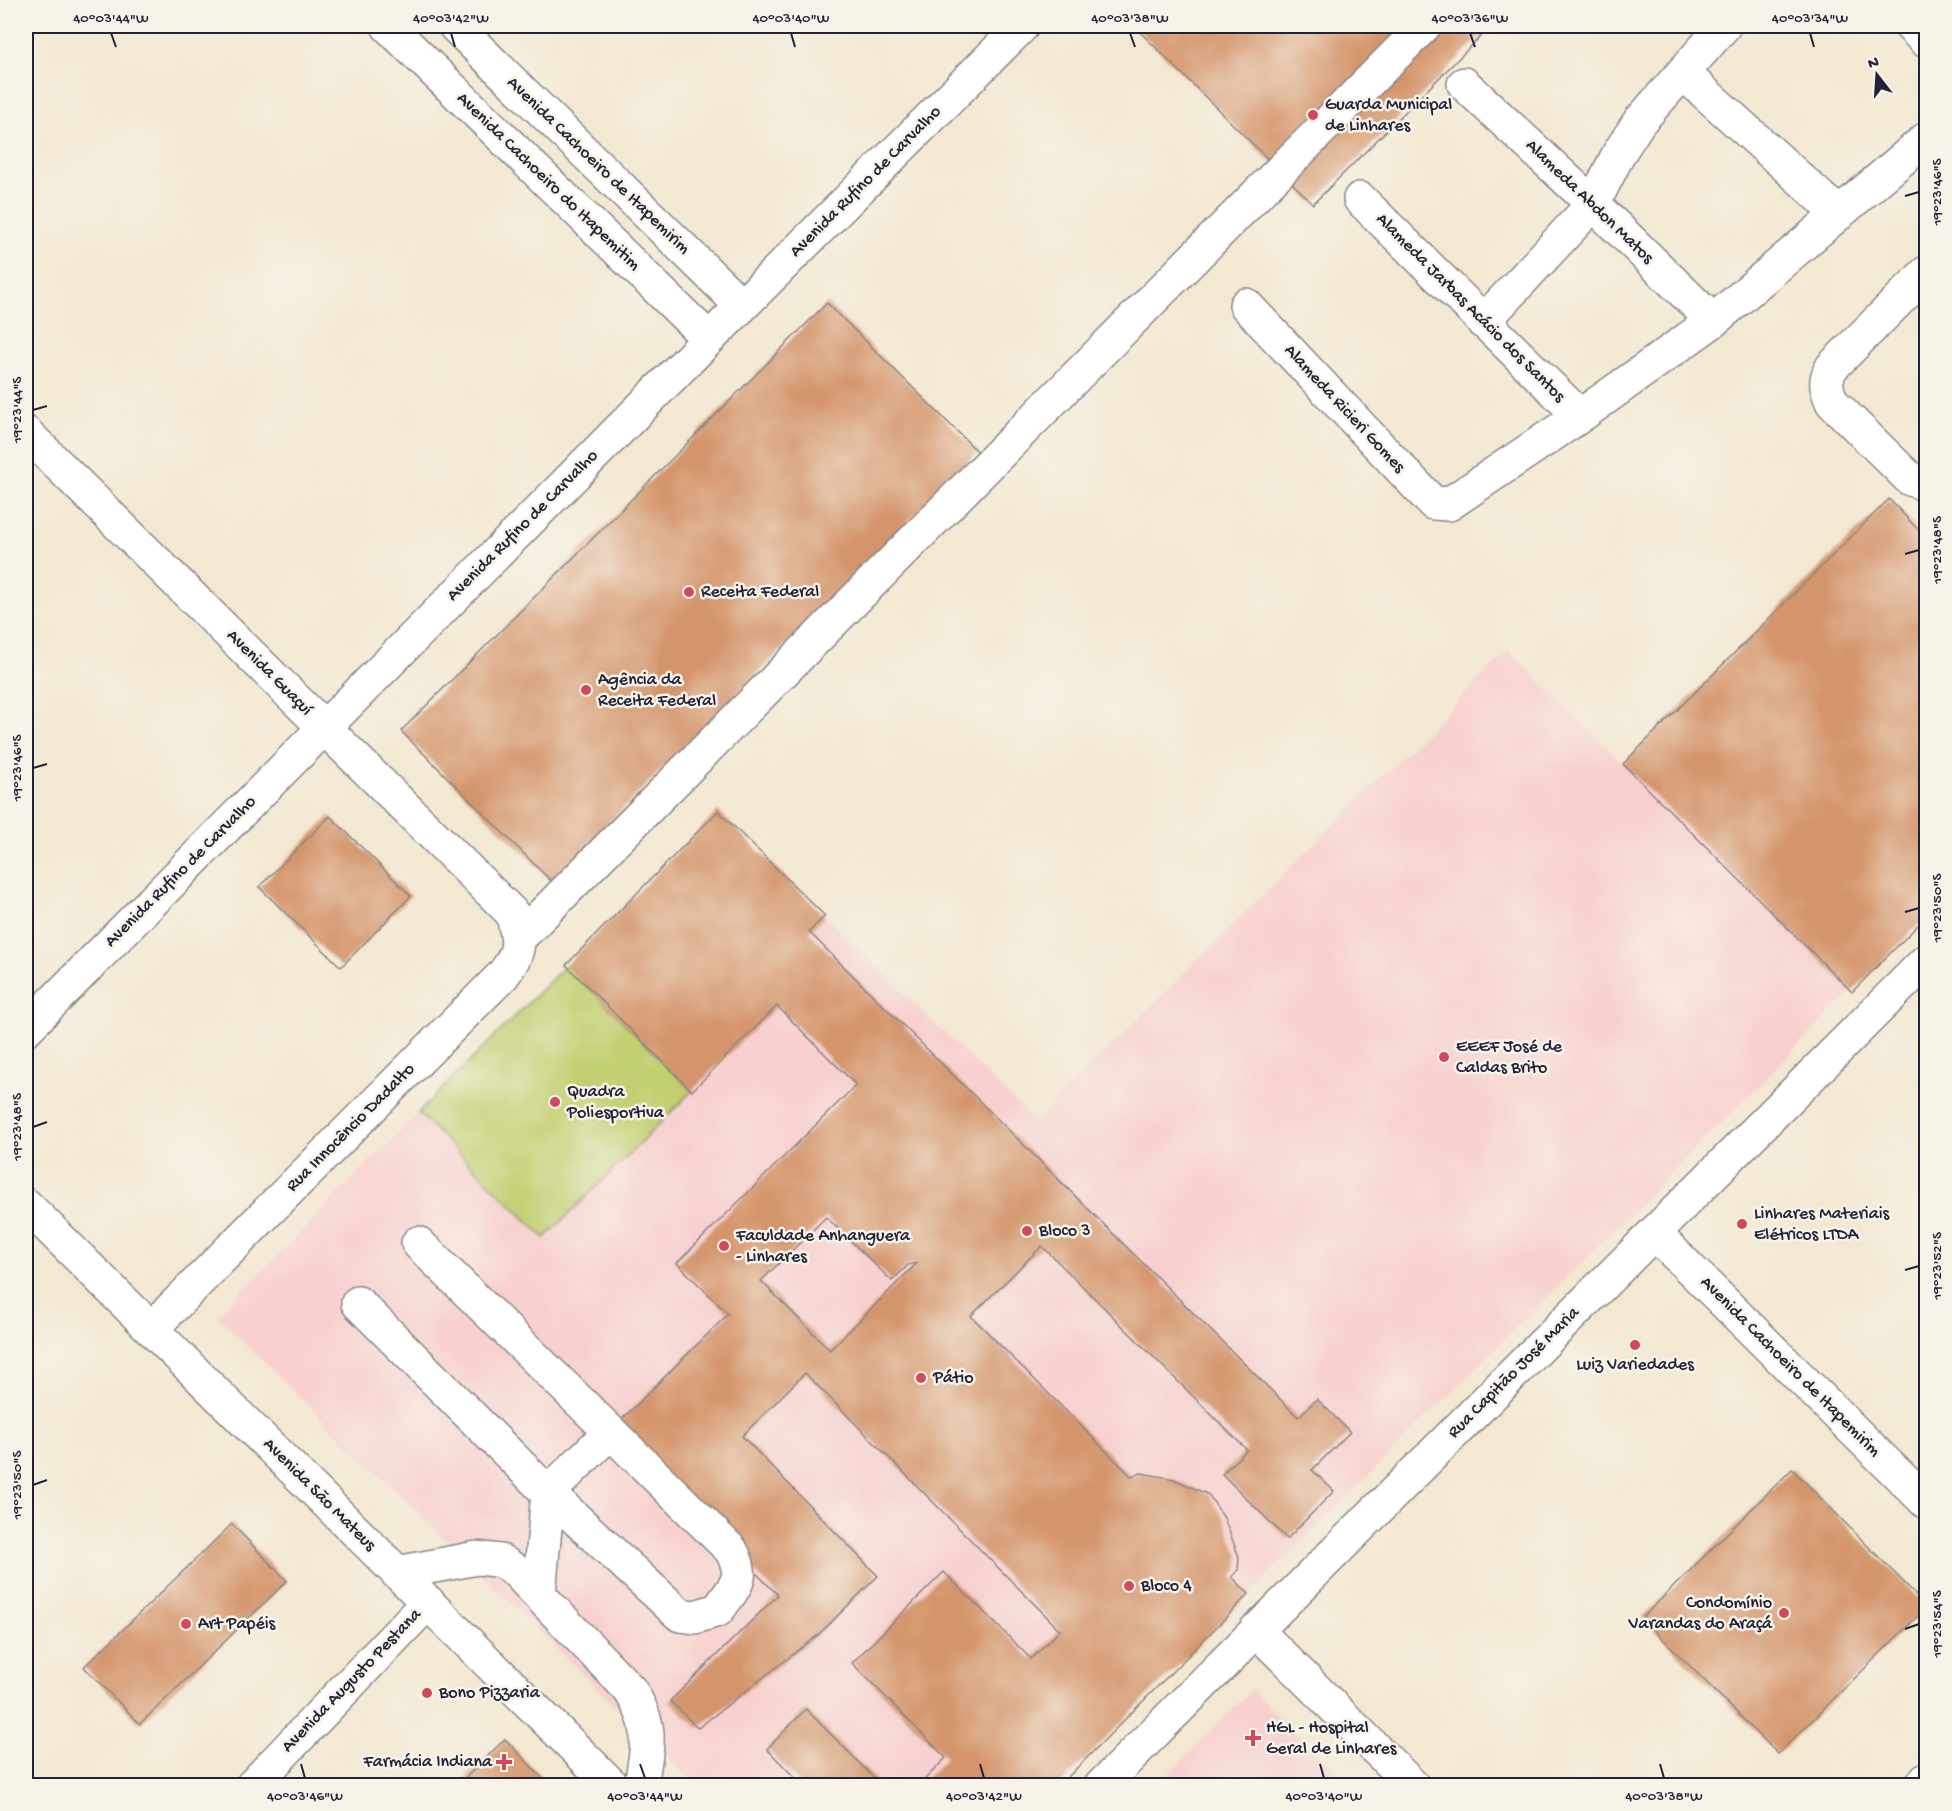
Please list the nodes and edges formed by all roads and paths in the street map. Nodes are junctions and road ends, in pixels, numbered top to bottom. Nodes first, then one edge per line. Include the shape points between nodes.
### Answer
1 (388, 26) edge
2 (454, 26) edge
3 (1022, 26) edge
4 (1424, 26) edge
5 (1724, 26) edge
6 (1911, 26) edge
7 (1926, 41) edge
8 (1683, 73) junction
9 (1464, 84) dead end
10 (1926, 139) edge
11 (1360, 199) dead end
12 (1593, 204) junction
13 (1839, 214) junction
14 (1926, 273) edge
15 (1246, 305) dead end
16 (742, 306) junction
17 (1713, 321) junction
18 (1483, 322) junction
19 (709, 339) junction
20 (1580, 416) junction
21 (26, 433) edge
22 (1918, 480) edge
23 (324, 727) junction
24 (516, 925) junction
25 (1926, 961) edge
26 (26, 1029) edge
27 (26, 1205) edge
28 (1654, 1233) junction
29 (418, 1243) dead end
30 (358, 1303) dead end
31 (151, 1329) junction
32 (610, 1432) junction
33 (548, 1493) junction
34 (1926, 1502) edge
35 (397, 1573) junction
36 (539, 1595) junction
37 (428, 1602) junction
38 (1256, 1630) junction
39 (1926, 1779) edge
40 (252, 1785) edge
41 (613, 1785) edge
42 (641, 1785) edge
43 (1101, 1785) edge
44 (1413, 1785) edge
45 (1921, 1785) edge

1 - 19 street, Avenida Cachoeiro do Itapemitim
2 - 16 street, Avenida Cachoeiro de Itapemirim
3 - 16 street, Avenida Rufino de Carvalho
4 - 24 street
5 - 8 street
6 - 7 street
8 - 12 street via 1639,122
8 - 13 street
9 - 12 street, Alameda Abdon Matos
10 - 13 street
11 - 18 street, Alameda Jarbas Acácio dos Santos
12 - 17 street, Alameda Abdon Matos
12 - 18 street
13 - 17 street
14 - 22 street via 1826,377 1826,390 1832,402
15 - 20 street, Alameda Ricieri Gomes via 1433,503 1454,502
16 - 19 street, Avenida Rufino de Carvalho
17 - 20 street
18 - 20 street, Alameda Jarbas Acácio dos Santos
19 - 23 street, Avenida Rufino de Carvalho
21 - 23 street, Avenida Guaçuí
23 - 24 street, Avenida Guaçuí
23 - 26 street, Avenida Rufino de Carvalho
24 - 31 street, Rua Innocêncio Dadalto via 515,959 503,975
25 - 28 street, Rua Capitão José Maria
27 - 31 street, Avenida São Mateus
28 - 34 street, Avenida Cachoeiro de Itapemirim
28 - 38 street, Rua Capitão José Maria
29 - 32 street
30 - 33 street
31 - 35 street, Avenida São Mateus
32 - 33 street
32 - 33 street via 731,1550 740,1566 739,1579 718,1610 695,1617 681,1615
33 - 36 street
35 - 36 street via 477,1557 501,1561
35 - 37 street, Avenida São Mateus
36 - 42 street via 630,1690 642,1709 648,1731
37 - 40 street, Avenida Augusto Pestana
37 - 41 street, Avenida São Mateus
38 - 43 street, Rua Capitão José Maria
38 - 44 street
39 - 45 street

